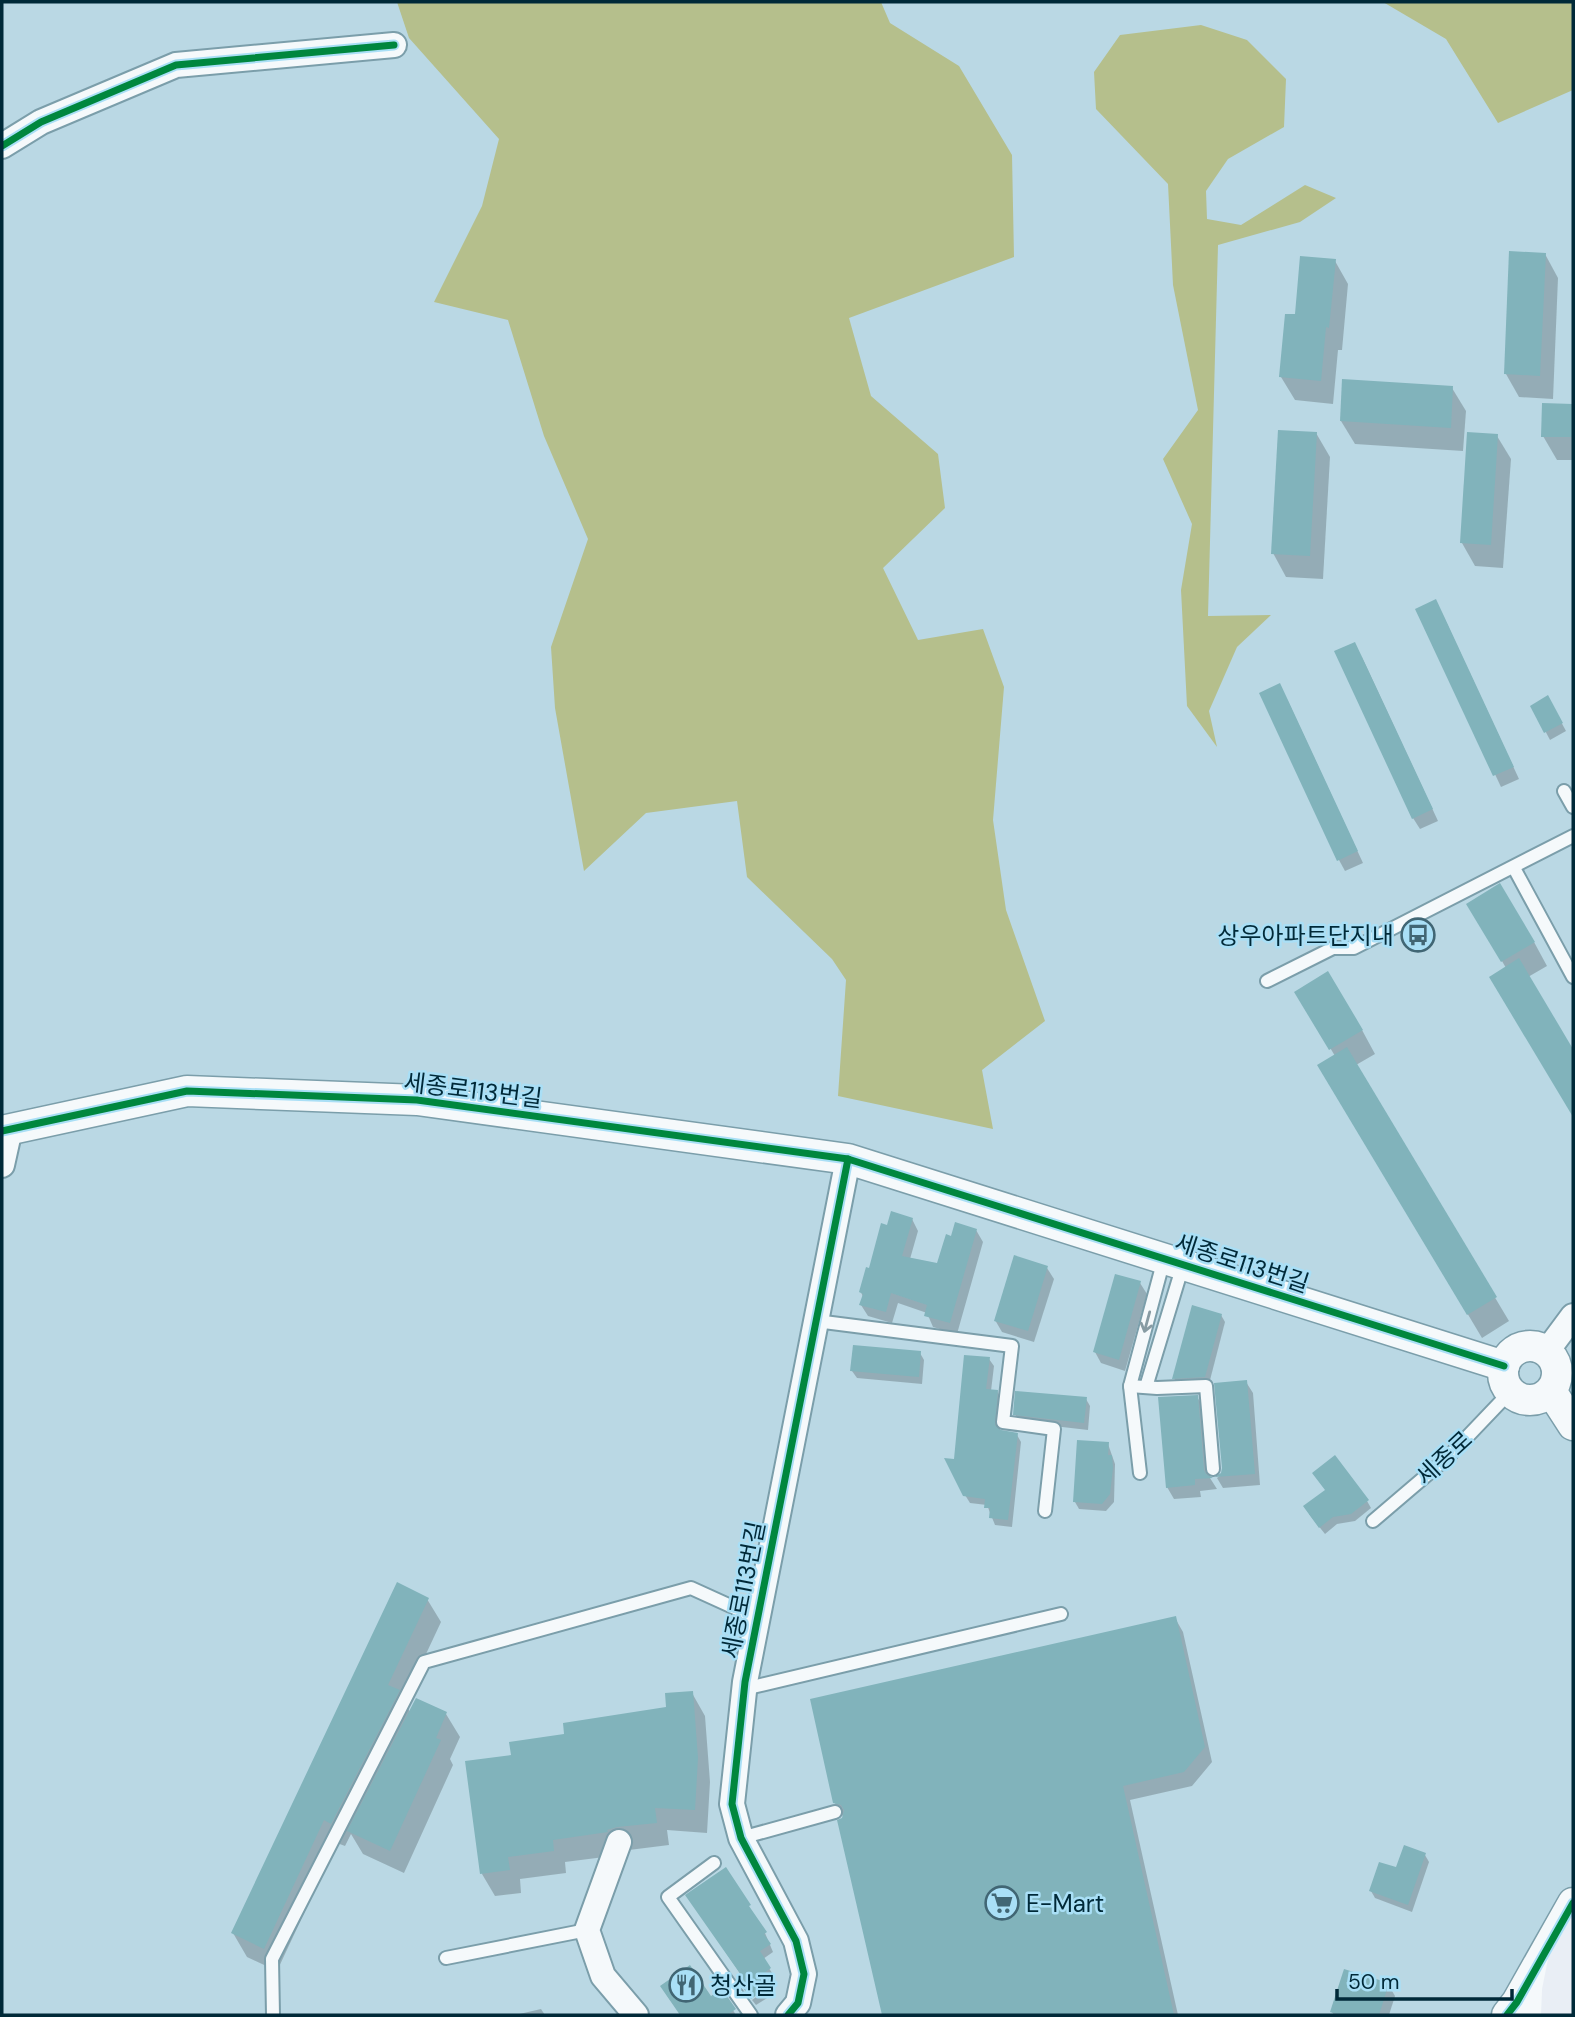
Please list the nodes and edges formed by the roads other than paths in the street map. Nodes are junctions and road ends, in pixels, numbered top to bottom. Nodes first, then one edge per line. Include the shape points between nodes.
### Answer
1 (394, 45) dead end
2 (2, 146) edge
3 (1564, 791) dead end
4 (1573, 807) edge
5 (1573, 836) edge
6 (1514, 868) junction
7 (1573, 977) edge
8 (1267, 981) dead end
9 (6, 1130) edge
10 (848, 1159) junction
11 (2, 1165) edge
12 (1173, 1262) junction
13 (1573, 1315) edge
14 (816, 1321) junction
15 (1547, 1351) junction
16 (1507, 1379) junction
17 (1130, 1386) junction
18 (1146, 1387) junction
19 (1551, 1391) junction
20 (1573, 1424) edge
21 (1213, 1469) dead end
22 (1140, 1473) dead end
23 (1045, 1511) dead end
24 (1373, 1521) dead end
25 (1061, 1614) dead end
26 (757, 1618) junction
27 (744, 1689) junction
28 (835, 1812) dead end
29 (741, 1838) junction
30 (620, 1842) dead end
31 (714, 1863) dead end
32 (1573, 1903) edge
33 (1573, 1915) edge
34 (587, 1930) junction
35 (1573, 1931) edge
36 (446, 1958) dead end
37 (273, 2015) edge
38 (636, 2015) edge
39 (751, 2015) edge
40 (788, 2015) edge
41 (1507, 2015) edge
42 (1539, 2015) edge
43 (1560, 2015) edge

1 - 2 street via 176,65 41,122
3 - 4 lane
5 - 6 lane
6 - 7 lane
6 - 8 lane via 1354,948 1333,948
9 - 10 street, 세종로113번길 via 187,1091 417,1100
9 - 11 street, 세종로113번길
10 - 12 street, 세종로113번길
10 - 14 street, 세종로113번길
12 - 16 street, 세종로113번길
12 -> 17 lane
12 - 18 lane
13 - 15 street
14 - 23 lane via 1012,1346 1003,1422 1054,1429
14 - 26 street, 세종로113번길
15 - 16 street, 세종로 via 1539,1347 1513,1351
15 - 19 street via 1558,1375
16 - 19 street via 1526,1400
16 - 24 lane, 세종로 via 1448,1457
17 - 18 lane
17 - 22 lane
18 - 21 lane via 1206,1386
19 - 20 street
25 - 27 lane
26 - 27 street, 세종로113번길
26 - 37 lane via 691,1588 424,1662 272,1959
27 - 29 street, 세종로113번길 via 732,1804
28 - 29 lane
29 - 40 street, 세종로113번길 via 796,1941 804,1974 798,2003
30 - 34 street
31 - 39 lane via 668,1897
32 - 41 street
33 - 42 street
34 - 36 lane
34 - 38 street via 603,1976
35 - 43 highway

